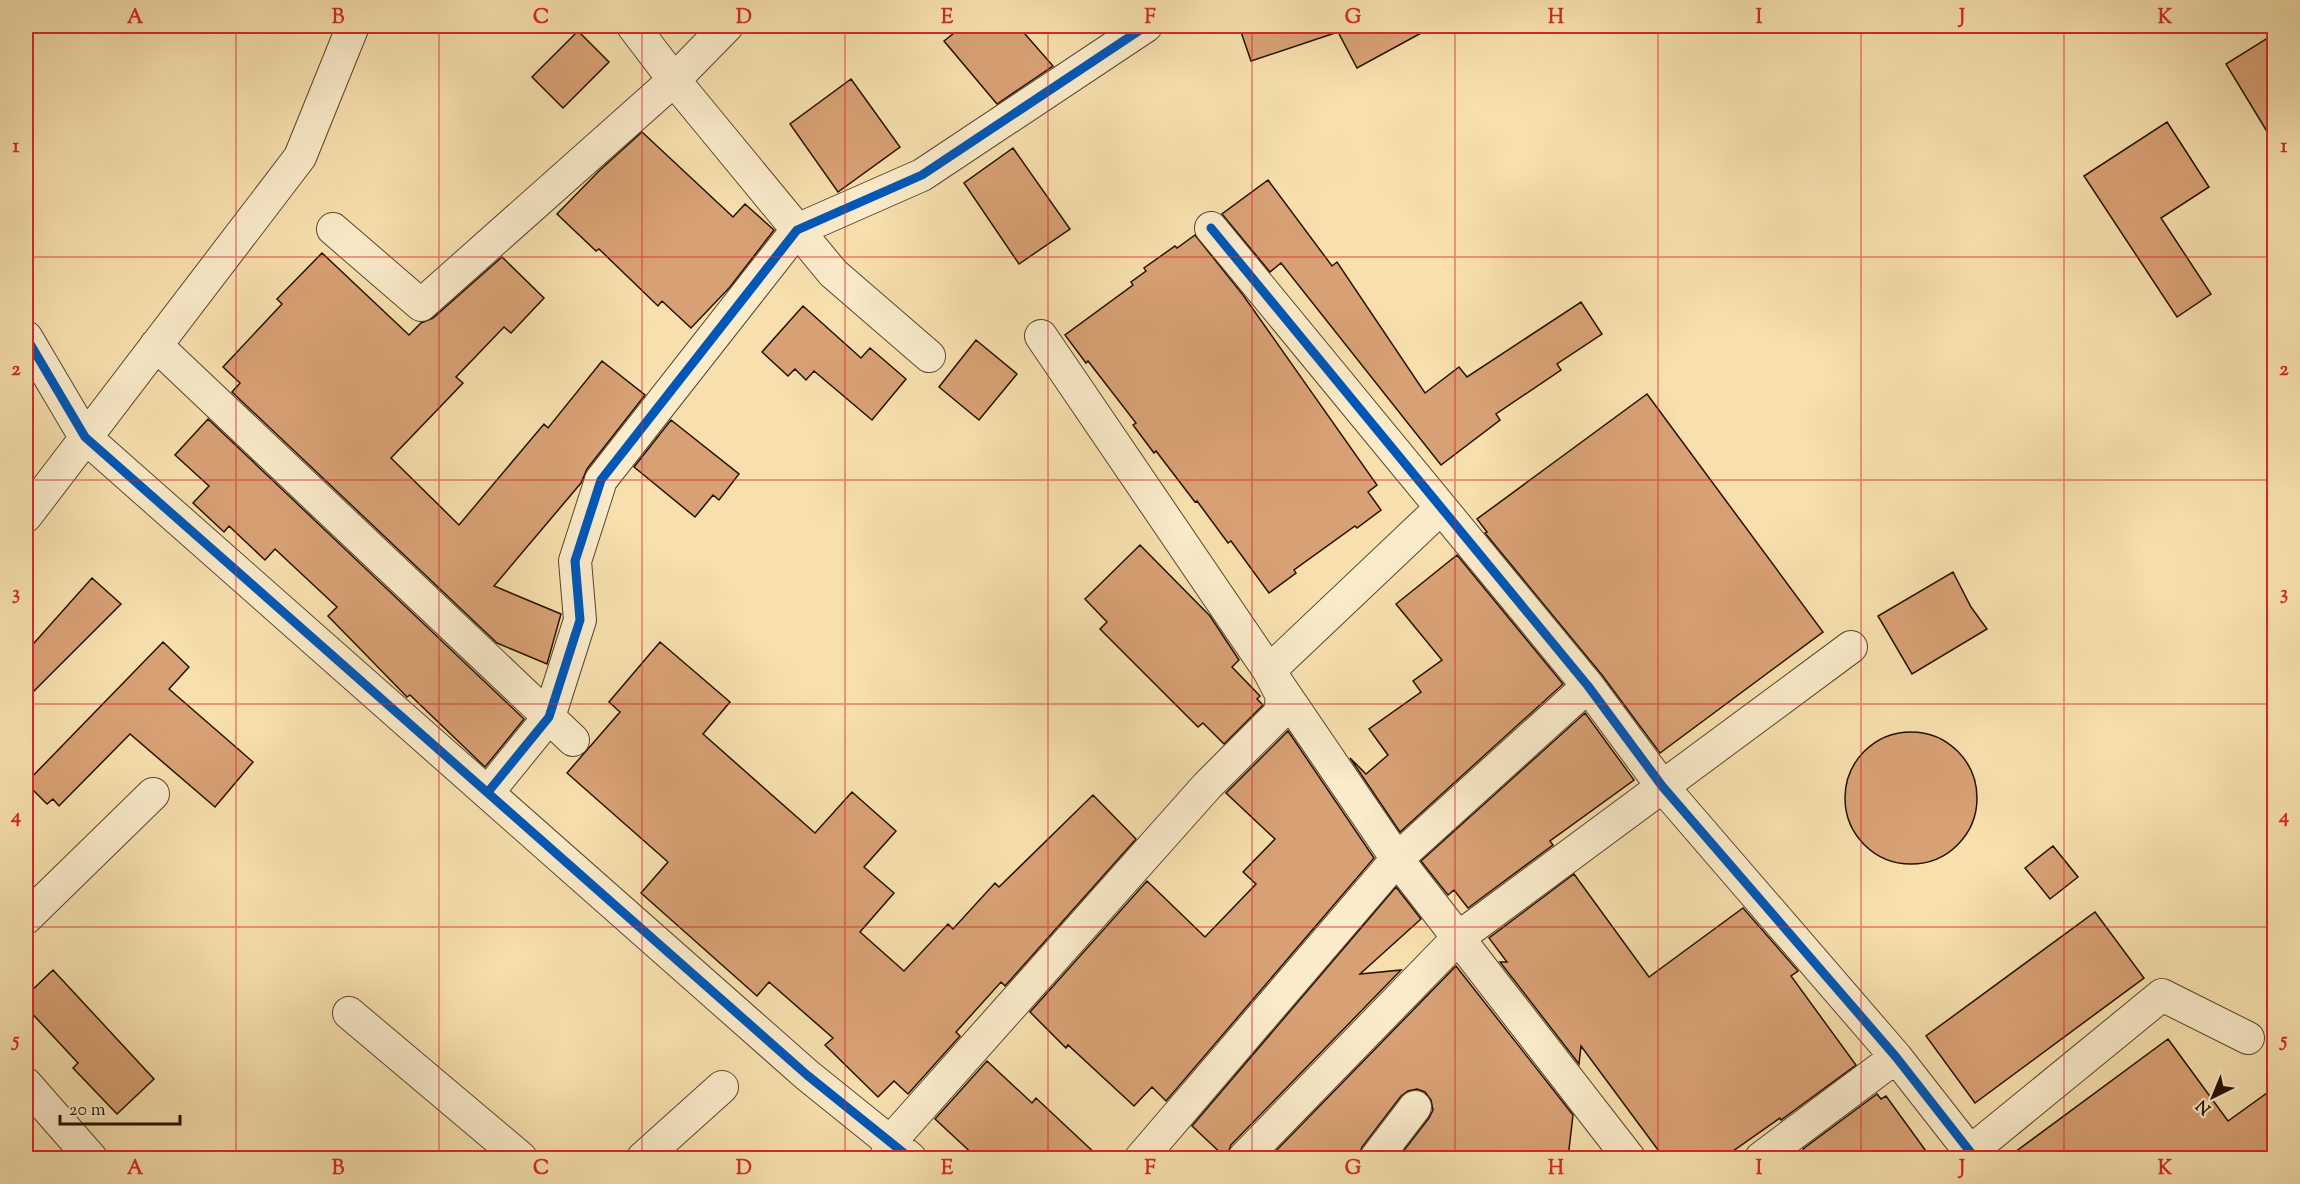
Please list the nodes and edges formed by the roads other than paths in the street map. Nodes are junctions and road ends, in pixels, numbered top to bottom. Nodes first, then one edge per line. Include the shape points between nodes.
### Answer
1 (353, 26) edge
2 (633, 26) edge
3 (727, 26) edge
4 (1146, 26) edge
5 (675, 80) junction
6 (1211, 228) dead end
7 (333, 229) dead end
8 (797, 230) junction
9 (1041, 336) dead end
10 (26, 337) edge
11 (156, 345) junction
12 (929, 356) dead end
13 (85, 438) junction
14 (1441, 508) junction
15 (26, 516) edge
16 (1851, 647) dead end
17 (1269, 671) junction
18 (1588, 686) junction
19 (549, 717) junction
20 (573, 740) dead end
21 (1662, 786) junction
22 (488, 792) junction
23 (153, 794) dead end
24 (1397, 859) junction
25 (26, 918) edge
26 (1458, 938) junction
27 (350, 1013) dead end
28 (2248, 1038) dead end
29 (1896, 1057) junction
30 (26, 1084) edge
31 (722, 1087) dead end
32 (1415, 1107) dead end
33 (896, 1153) edge
34 (1972, 1155) edge
35 (92, 1158) edge
36 (521, 1158) edge
37 (643, 1158) edge
38 (1141, 1158) edge
39 (1244, 1158) edge
40 (1376, 1158) edge
41 (1629, 1158) edge
42 (1761, 1158) edge

1 - 11 street via 300,158
2 - 5 street
3 - 5 street
4 - 8 street via 922,175
5 - 7 street via 421,305
5 - 8 street
6 - 14 street
8 - 12 street via 833,273
8 - 19 street via 601,480 575,561 580,620
9 - 17 street
10 - 13 street
11 - 13 street
11 - 19 street
13 - 15 street
13 - 22 street
14 - 17 street
14 - 18 street
16 - 21 street
17 - 24 street
17 - 33 street via 1282,696 1280,713 1207,786
18 - 21 street
18 - 24 street
19 - 20 street
19 - 22 street
21 - 26 street
21 - 29 street
22 - 33 street
23 - 25 street
24 - 26 street
24 - 38 street
26 - 39 street
26 - 41 street
27 - 36 street
28 - 34 street via 2162,994
29 - 34 street
29 - 42 street
30 - 35 street
31 - 37 street
32 - 40 street

